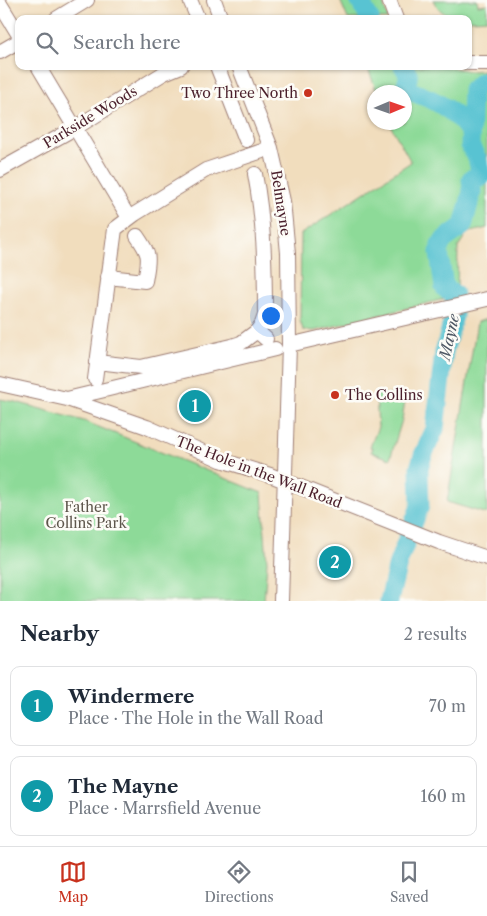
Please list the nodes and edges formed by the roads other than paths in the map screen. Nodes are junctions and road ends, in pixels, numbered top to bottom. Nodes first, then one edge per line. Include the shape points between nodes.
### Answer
1 (87, 0) edge
2 (190, 0) edge
3 (214, 0) edge
4 (389, 0) edge
5 (0, 4) edge
6 (63, 15) edge
7 (196, 15) edge
8 (220, 15) edge
9 (395, 15) edge
10 (15, 28) edge
11 (15, 43) edge
12 (0, 52) edge
13 (472, 63) edge
14 (487, 63) edge
15 (40, 70) edge
16 (171, 70) edge
17 (219, 70) edge
18 (242, 70) edge
19 (75, 128) junction
20 (246, 140) dead end
21 (271, 148) junction
22 (0, 170) edge
23 (255, 174) dead end
24 (132, 216) junction
25 (137, 236) dead end
26 (108, 277) junction
27 (487, 298) edge
28 (272, 341) junction
29 (97, 362) junction
30 (95, 380) dead end
31 (0, 384) edge
32 (67, 399) junction
33 (285, 482) junction
34 (487, 558) edge
35 (280, 601) edge

1 - 6 street
2 - 7 street
3 - 8 street
4 - 9 street
5 - 10 street
11 - 12 street
13 - 14 street
15 - 19 street
16 - 19 street, Parkside Woods
17 - 20 street
18 - 21 street, Belmayne
19 - 22 street, Parkside Woods
19 - 24 street
21 - 24 street via 206,170
21 - 28 street, Belmayne via 283,201 288,253
23 - 28 street via 265,256 265,315 262,324
24 - 26 street via 115,229
25 - 26 street via 149,256 145,281
26 - 29 street
27 - 28 street
28 - 29 street via 242,343 141,367
28 - 32 street
28 - 33 street, Belmayne
29 - 30 street
31 - 32 street, The Hole in the Wall Road
32 - 33 street, The Hole in the Wall Road
33 - 34 street, The Hole in the Wall Road
33 - 35 street, Belmayne

